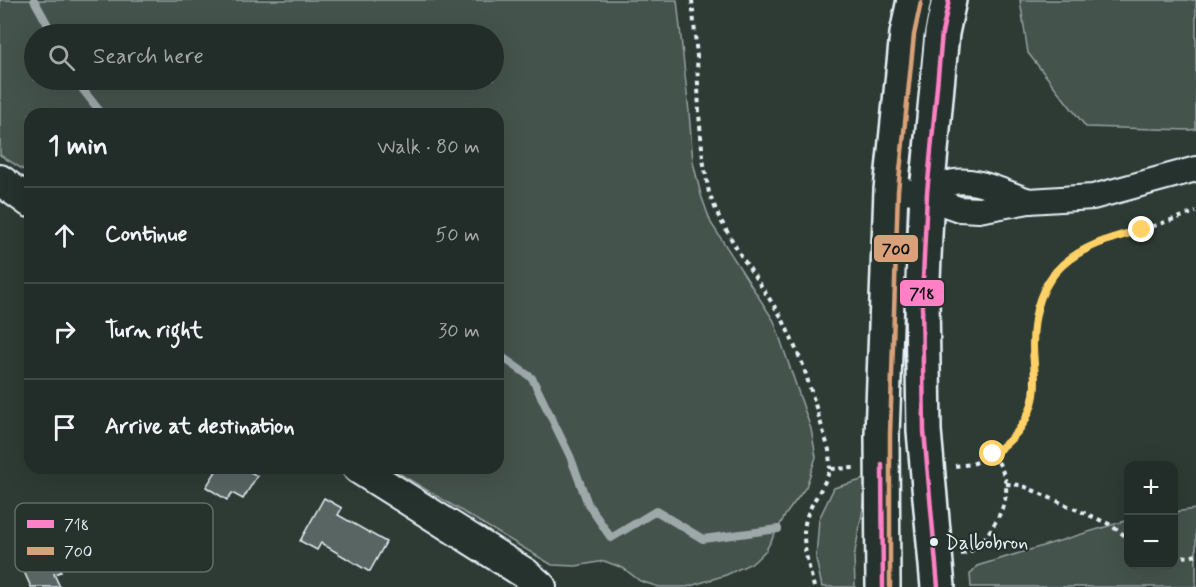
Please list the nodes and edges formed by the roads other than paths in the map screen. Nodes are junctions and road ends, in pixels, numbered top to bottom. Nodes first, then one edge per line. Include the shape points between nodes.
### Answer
1 (914, 0) edge
2 (949, 0) edge
3 (1196, 170) edge
4 (0, 180) edge
5 (891, 190) junction
6 (927, 193) junction
7 (24, 198) edge
8 (367, 474) edge
9 (541, 587) edge
10 (883, 587) edge
11 (938, 587) edge

1 - 5 main road
2 - 6 main road via 942,33
3 - 6 street via 1093,197 1029,201 970,182 956,182
4 - 7 street
5 - 6 street
5 - 10 main road via 882,435
6 - 11 main road via 922,300 924,431
8 - 9 street

